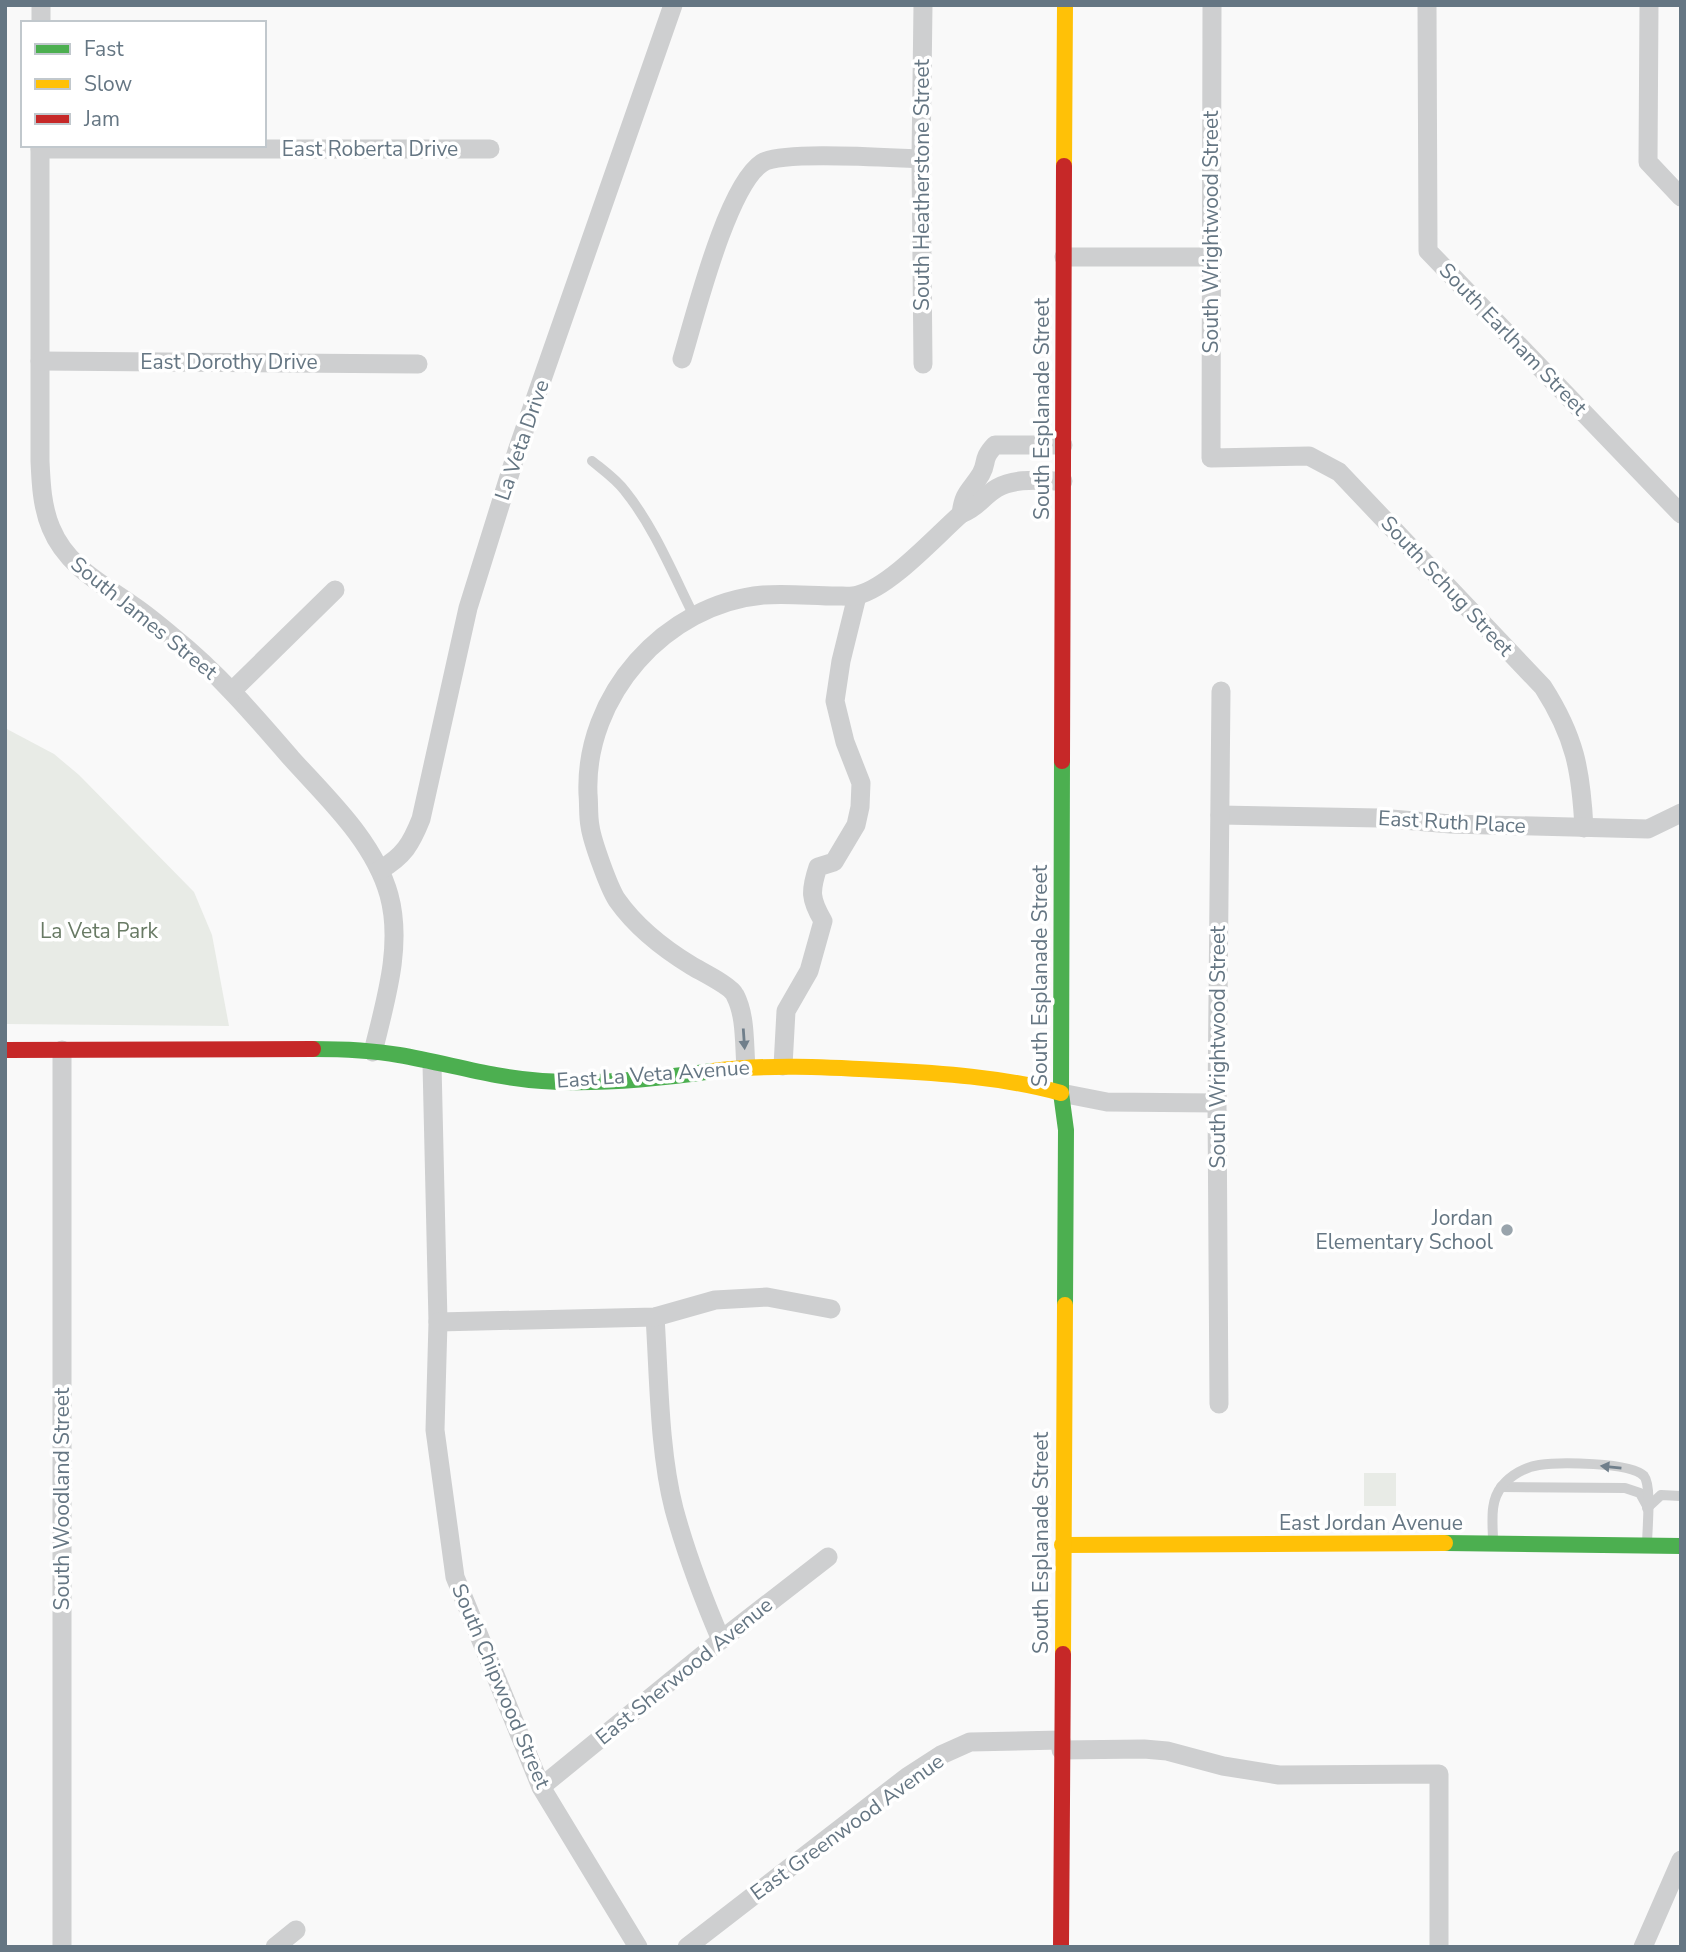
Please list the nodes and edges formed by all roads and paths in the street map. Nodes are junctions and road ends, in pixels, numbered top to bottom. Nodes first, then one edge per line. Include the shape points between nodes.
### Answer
1 (673, 5) edge
2 (923, 5) edge
3 (1065, 5) edge
4 (1212, 5) edge
5 (1427, 5) edge
6 (1649, 5) edge
7 (40, 147) edge
8 (490, 149) dead end
9 (921, 159) junction
10 (1681, 197) edge
11 (1064, 257) junction
12 (1210, 257) junction
13 (682, 359) dead end
14 (40, 360) junction
15 (418, 364) dead end
16 (923, 364) dead end
17 (1063, 445) junction
18 (1211, 458) joint
19 (592, 461) dead end
20 (982, 470) junction
21 (1063, 481) junction
22 (998, 488) junction
23 (961, 514) junction
24 (1681, 514) edge
25 (335, 590) dead end
26 (857, 596) junction
27 (694, 616) junction
28 (232, 691) junction
29 (1221, 691) dead end
30 (1681, 813) edge
31 (1220, 815) junction
32 (1584, 828) junction
33 (380, 870) junction
34 (5, 1050) edge
35 (62, 1051) junction
36 (373, 1052) junction
37 (432, 1064) junction
38 (783, 1066) junction
39 (746, 1068) junction
40 (1061, 1093) junction
41 (1217, 1102) junction
42 (831, 1309) dead end
43 (655, 1317) junction
44 (438, 1322) junction
45 (1219, 1404) dead end
46 (1500, 1488) junction
47 (1681, 1496) edge
48 (1647, 1508) junction
49 (1493, 1543) junction
50 (1062, 1545) junction
51 (1647, 1545) junction
52 (1681, 1546) edge
53 (828, 1557) dead end
54 (721, 1640) junction
55 (1061, 1745) junction
56 (541, 1787) junction
57 (1681, 1860) edge
58 (296, 1930) dead end
59 (62, 1947) edge
60 (275, 1947) edge
61 (638, 1947) edge
62 (687, 1947) edge
63 (1061, 1947) edge
64 (1439, 1947) edge
65 (1643, 1947) edge

1 - 33 street, La Veta Drive via 517,451 468,608 422,819 407,849
2 - 9 street, South Heatherstone Street
3 - 11 main road, South Esplanade Street
4 - 12 street, South Wrightwood Street
5 - 24 street, South Earlham Street via 1428,251
6 - 10 street via 1648,162
7 - 8 street, East Roberta Drive
7 - 14 street, South James Street
9 - 13 street via 788,156 762,162 741,185 708,269
9 - 16 street, South Heatherstone Street
11 - 12 street
11 - 17 main road, South Esplanade Street
12 - 18 street, South Wrightwood Street
14 - 15 street, East Dorothy Drive
14 - 28 street, South James Street via 41,492 51,528 68,556 91,579 175,638
17 - 20 street via 995,445 985,456
17 - 21 main road, South Esplanade Street
18 - 32 street, South Schug Street via 1309,456 1339,472 1543,687 1573,744
19 - 27 lane via 623,488 636,507
20 - 22 lane
20 - 23 street via 963,498
21 - 22 street via 1010,483
21 - 40 main road, South Esplanade Street
22 - 23 street
23 - 26 street via 883,583
25 - 28 street
26 - 27 street via 764,595 729,601
26 - 38 street via 835,701 862,783 860,807 856,825 834,862 818,867 812,887 813,904 823,921 809,971 786,1011
27 -> 39 street via 648,648 628,670 611,700 596,736 588,784 590,826 615,897 637,925 734,992 742,1011
28 - 33 street, South James Street via 344,817
29 - 31 street, South Wrightwood Street
30 - 32 street, East Ruth Place via 1648,830
31 - 32 street, East Ruth Place
31 - 41 street, South Wrightwood Street
33 - 36 street, South James Street via 394,926 392,967
34 - 35 main road, East La Veta Avenue
35 - 36 main road, East La Veta Avenue via 270,1048
35 - 59 street, South Woodland Street
36 - 37 main road, East La Veta Avenue
37 - 39 main road, East La Veta Avenue via 541,1080 592,1082
37 - 44 street, South Chipwood Street
38 - 39 main road, East La Veta Avenue
38 - 40 main road, East La Veta Avenue via 917,1072 1029,1084
40 - 41 street, East La Veta Avenue via 1107,1102
40 - 50 main road, South Esplanade Street via 1066,1130
41 - 45 street, South Wrightwood Street
42 - 43 street via 767,1297 715,1300
43 - 44 street
43 - 54 street via 674,1508
44 - 56 street, South Chipwood Street via 435,1430 455,1577
46 - 48 lane via 1625,1488 1640,1493
48 -> 46 lane via 1648,1484 1642,1474 1627,1469 1537,1465 1510,1477
46 - 49 lane via 1493,1504
47 - 48 lane via 1661,1495
48 - 51 lane
49 - 50 main road, East Jordan Avenue
49 - 51 main road, East Jordan Avenue
50 - 55 main road, South Esplanade Street
51 - 52 main road, East Jordan Avenue
53 - 54 street, East Sherwood Avenue
54 - 56 street, East Sherwood Avenue
55 - 62 street, East Greenwood Avenue via 970,1742 941,1755
55 - 63 main road, South Esplanade Street
55 - 64 street, East Greenwood Avenue via 1167,1751 1279,1775 1439,1774
56 - 61 street, South Chipwood Street
57 - 65 street
58 - 60 street

